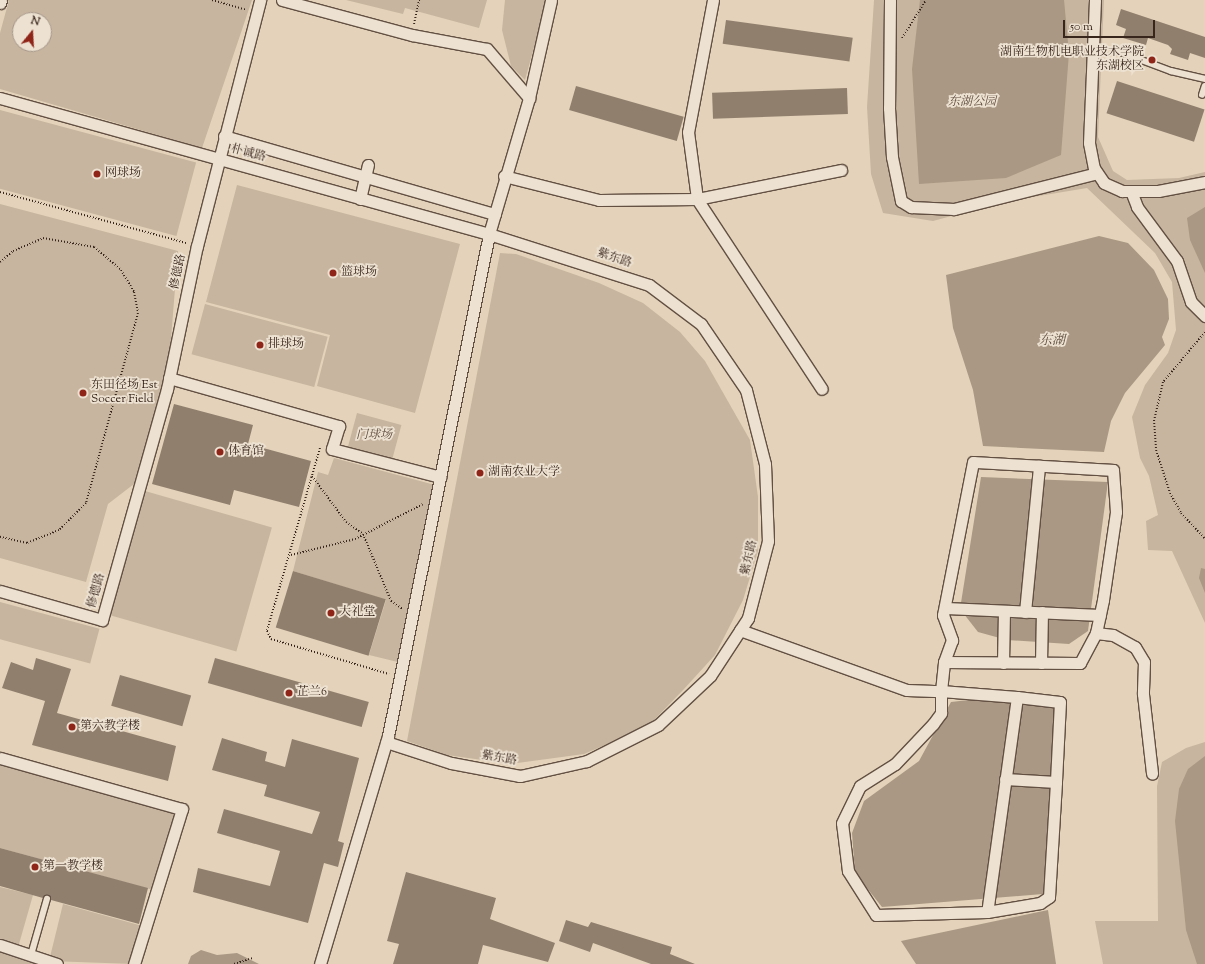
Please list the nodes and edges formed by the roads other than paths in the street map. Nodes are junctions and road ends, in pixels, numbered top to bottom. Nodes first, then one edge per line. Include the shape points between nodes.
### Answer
1 (1, 0) edge
2 (260, 0) edge
3 (282, 0) edge
4 (551, 0) edge
5 (713, 0) edge
6 (890, 0) edge
7 (1095, 0) edge
8 (0, 3) edge
9 (1115, 50) dead end
10 (1205, 79) edge
11 (1205, 86) edge
12 (1202, 94) dead end
13 (0, 98) edge
14 (529, 98) junction
15 (224, 136) junction
16 (218, 160) junction
17 (368, 165) dead end
18 (841, 170) dead end
19 (1097, 172) junction
20 (504, 176) junction
21 (365, 178) junction
22 (1205, 182) edge
23 (1131, 191) junction
24 (360, 199) junction
25 (697, 199) junction
26 (495, 214) junction
27 (489, 234) junction
28 (1205, 316) edge
29 (169, 378) junction
30 (822, 389) dead end
31 (1038, 470) junction
32 (440, 477) junction
33 (0, 591) edge
34 (950, 609) junction
35 (1004, 611) junction
36 (1026, 612) junction
37 (1042, 612) junction
38 (1097, 614) junction
39 (740, 630) junction
40 (1096, 633) junction
41 (944, 662) junction
42 (1003, 663) junction
43 (1041, 663) junction
44 (942, 691) junction
45 (1017, 698) junction
46 (386, 742) junction
47 (0, 758) edge
48 (1152, 773) dead end
49 (1005, 779) junction
50 (1056, 782) junction
51 (46, 899) dead end
52 (987, 908) junction
53 (0, 945) edge
54 (32, 955) junction
55 (57, 964) edge
56 (134, 964) edge
57 (320, 964) edge

1 - 8 street
2 - 15 street, 修德路
3 - 14 street via 412,35 487,49
4 - 14 street
5 - 25 street via 688,132
6 - 19 street via 889,108 892,157 901,201 911,207 954,209
7 - 19 street via 1089,143
9 - 10 lane via 1171,71
11 - 12 lane
13 - 16 street, 朴诚路
14 - 20 street
15 - 16 street, 修德路
15 - 21 street
16 - 24 street, 朴诚路
16 - 29 street, 修德路
17 - 21 street
18 - 25 street
19 - 23 street via 1104,183
20 - 25 street via 599,200
20 - 26 street
21 - 24 street
21 - 26 street
22 - 23 street via 1158,191
23 - 28 street via 1137,207 1177,261 1191,302
24 - 27 street, 朴诚路
25 - 30 street
26 - 27 street
27 - 32 street
27 - 39 street, 紫东路 via 649,285 701,324 746,390 765,464 768,541 748,618
29 - 32 street via 339,426 332,448
29 - 33 street, 修德路 via 102,620
31 - 34 street via 973,462
31 - 36 street
31 - 38 street via 1113,470 1116,512
32 - 46 street
34 - 35 street
34 - 41 street via 943,615 952,640
35 - 36 street
35 - 42 street
36 - 37 street
37 - 38 street
37 - 43 street
38 - 40 street
39 - 44 street via 907,690
39 - 46 street, 紫东路 via 710,676 658,725 587,761 520,776 451,763
40 - 43 street via 1080,663
40 - 48 street via 1113,635 1135,647 1144,662 1143,694
41 - 42 street
41 - 44 street
42 - 43 street
44 - 45 street
44 - 52 street via 940,713 918,743 895,764 860,786 842,823 848,871 876,915
45 - 49 street
45 - 50 street via 1060,702
46 - 57 street
47 - 56 street via 182,809
49 - 50 street
49 - 52 street
50 - 52 street via 1049,897 1040,903
51 - 54 lane
53 - 54 street
54 - 55 street

